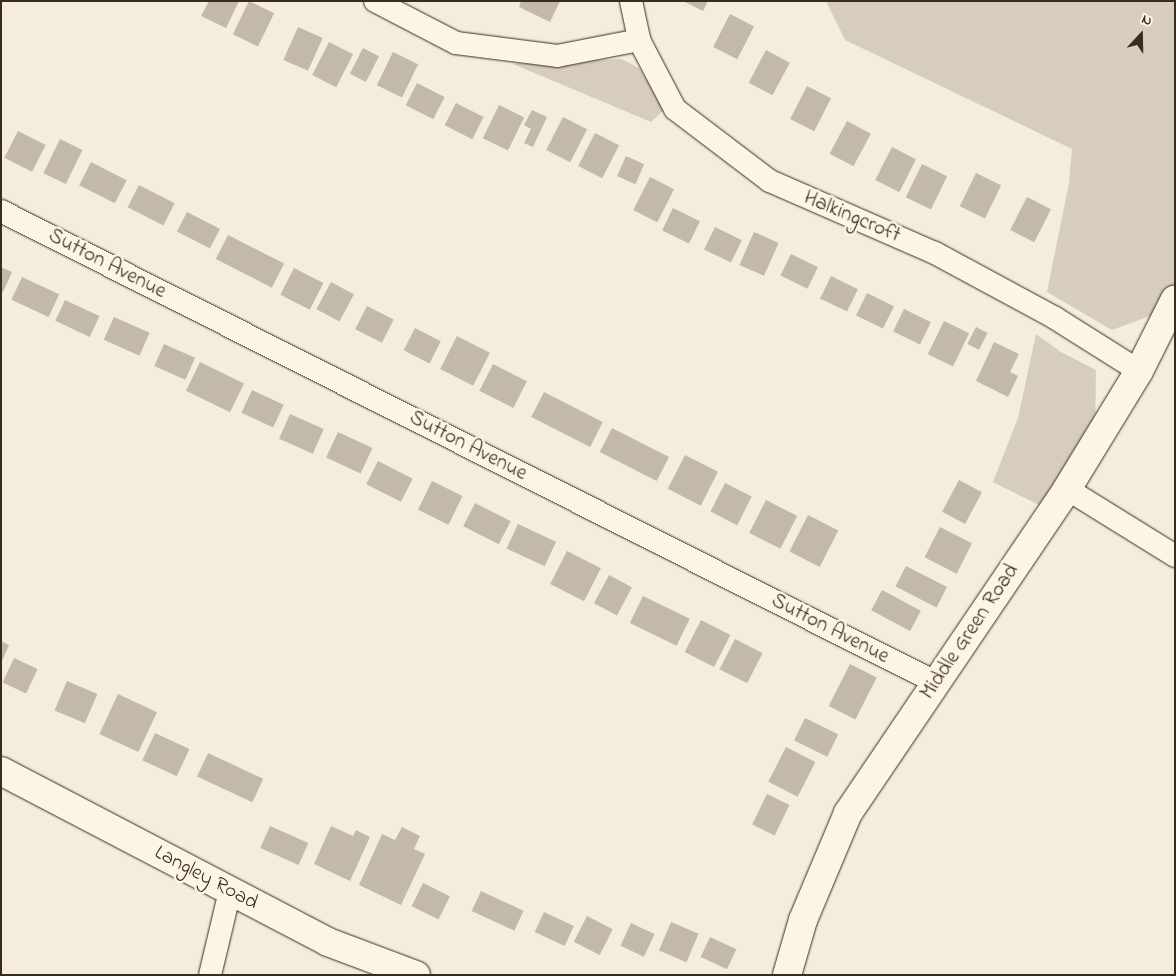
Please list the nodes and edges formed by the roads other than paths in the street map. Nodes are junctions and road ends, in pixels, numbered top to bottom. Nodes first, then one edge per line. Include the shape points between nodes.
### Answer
1 (375, 1) edge
2 (631, 1) edge
3 (639, 40) junction
4 (1, 211) edge
5 (1175, 299) edge
6 (1139, 372) junction
7 (1067, 489) junction
8 (1175, 556) edge
9 (935, 682) junction
10 (1, 771) edge
11 (230, 891) junction
12 (210, 975) edge
13 (416, 975) edge
14 (787, 975) edge

1 - 3 street via 456,43 557,56
2 - 3 street, Halkingcroft
3 - 6 street, Halkingcroft via 674,110 770,181 935,253 1055,318
4 - 9 street, Sutton Avenue
5 - 6 street, Middle Green Road
6 - 7 street, Middle Green Road
7 - 8 street
7 - 9 street, Middle Green Road
9 - 14 street, Middle Green Road via 848,813 803,920
10 - 11 street, Langley Road
11 - 12 street
11 - 13 street, Langley Road via 328,942

